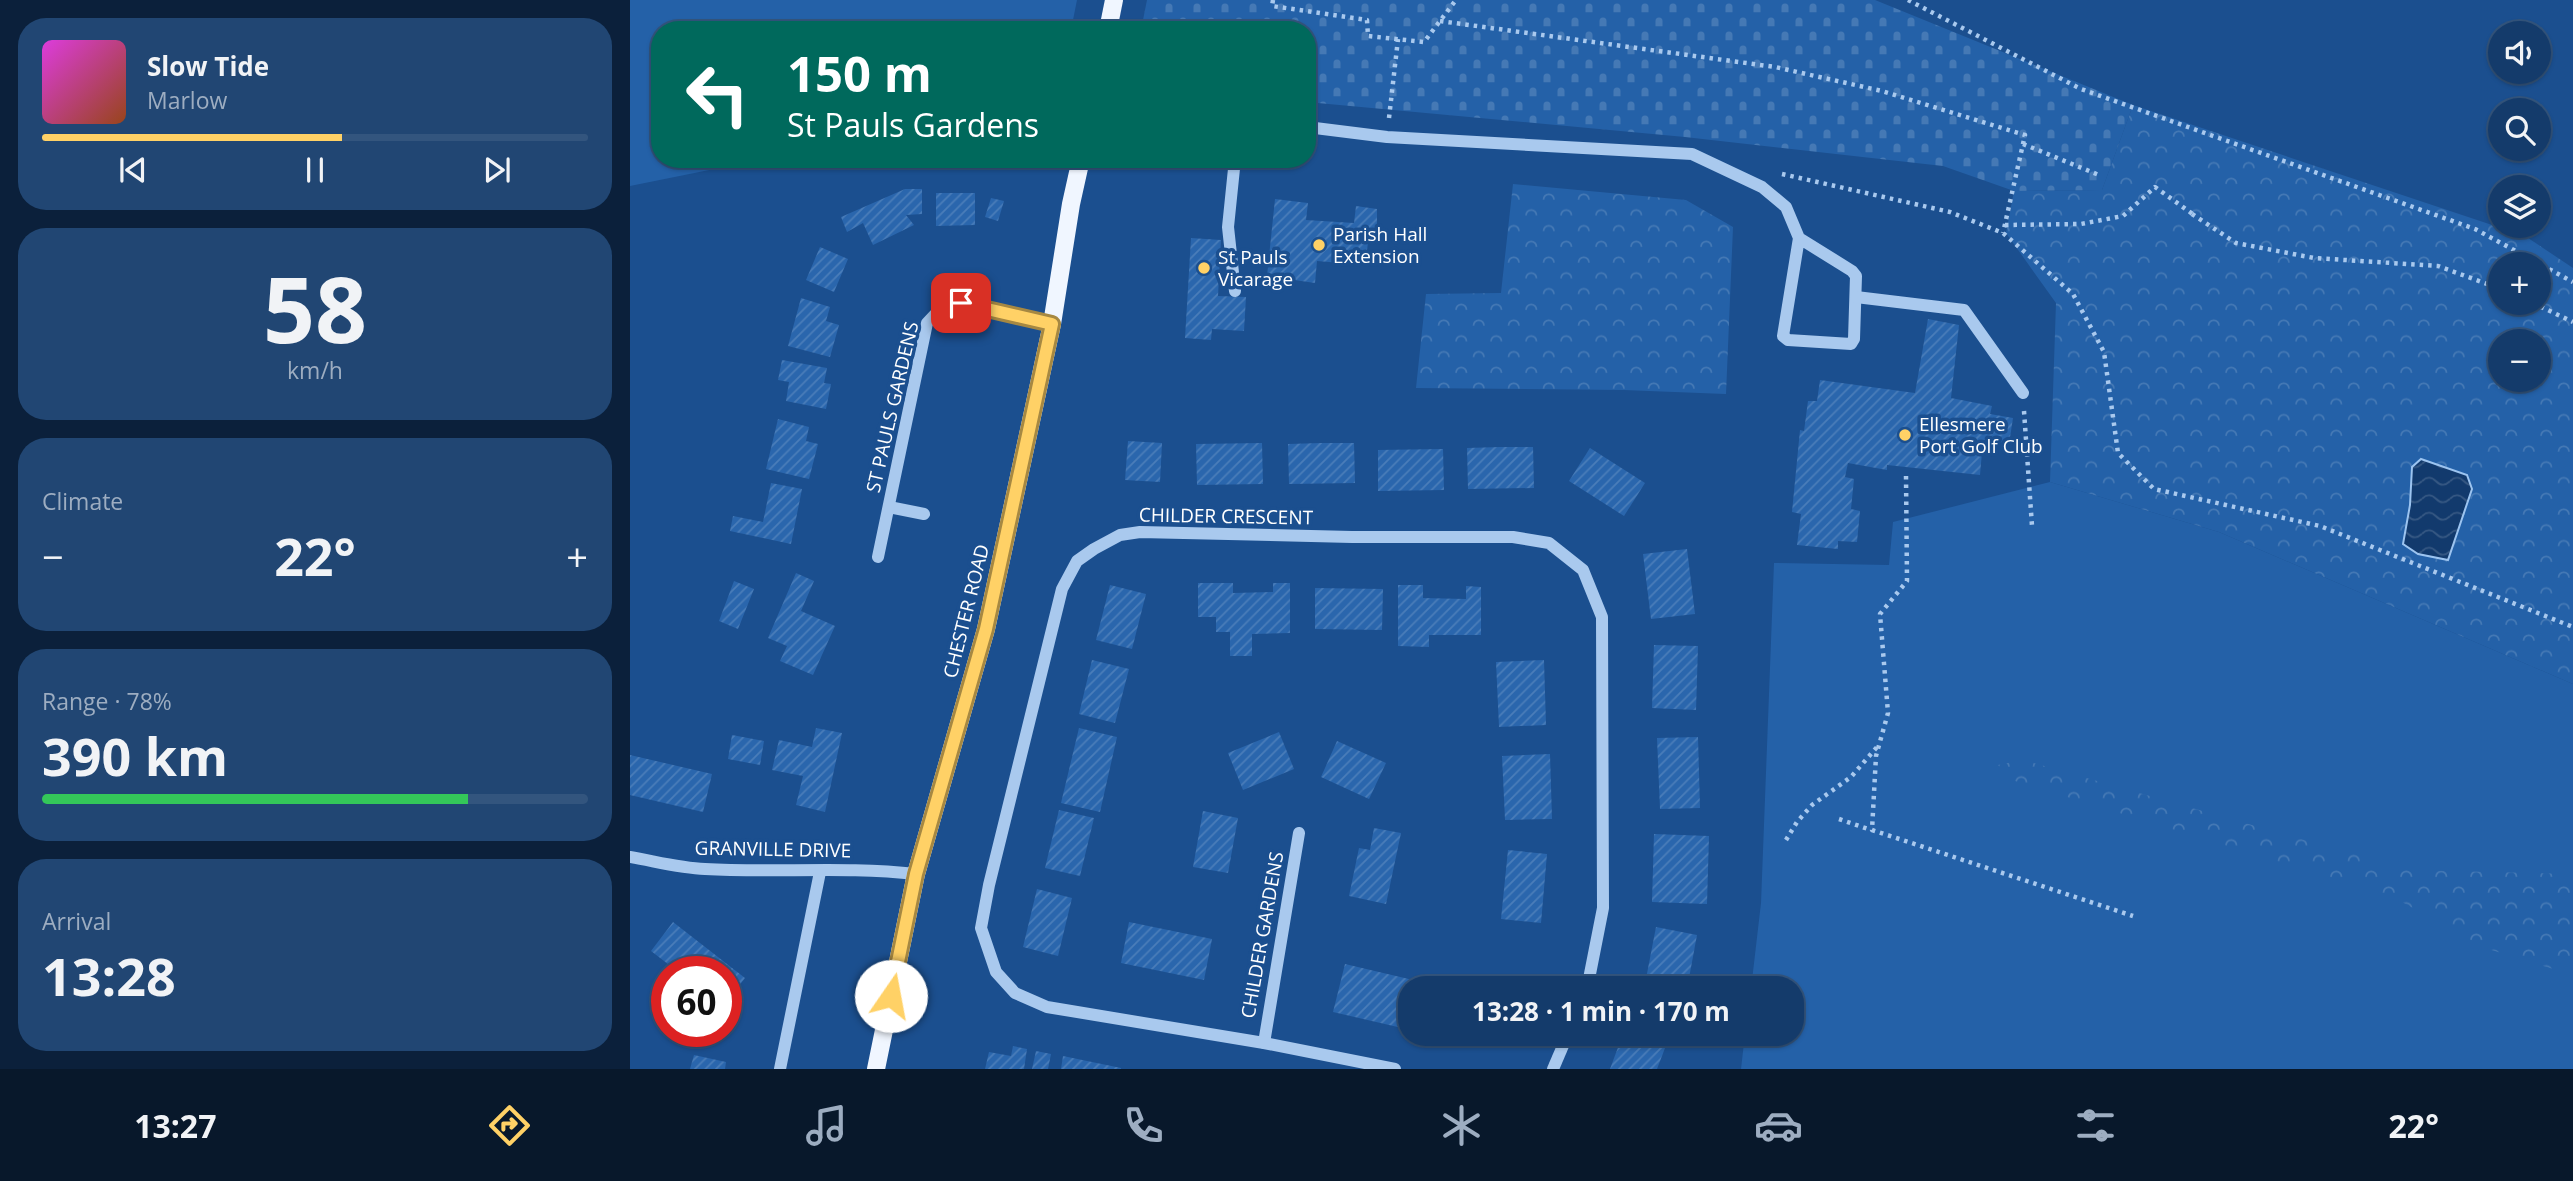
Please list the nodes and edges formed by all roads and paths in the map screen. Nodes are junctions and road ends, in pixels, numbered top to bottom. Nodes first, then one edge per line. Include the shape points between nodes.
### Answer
1 (1114, 0) edge
2 (1273, 0) edge
3 (1456, 0) edge
4 (1908, 0) edge
5 (1110, 21) edge
6 (1440, 21) junction
7 (1398, 39) junction
8 (1316, 128) edge
9 (1387, 137) junction
10 (2023, 144) junction
11 (1079, 168) edge
12 (1234, 168) edge
13 (1774, 173) dead end
14 (2099, 175) dead end
15 (2005, 225) junction
16 (2003, 233) junction
17 (1799, 238) junction
18 (2573, 282) edge
19 (2488, 284) edge
20 (1235, 291) dead end
21 (1856, 297) junction
22 (2551, 312) edge
23 (2573, 322) edge
24 (1052, 324) junction
25 (2023, 393) joint
26 (1906, 477) dead end
27 (889, 507) junction
28 (924, 514) dead end
29 (2032, 526) dead end
30 (878, 557) dead end
31 (2573, 627) edge
32 (1879, 744) junction
33 (1839, 820) dead end
34 (1872, 830) junction
35 (1299, 833) dead end
36 (1786, 840) dead end
37 (630, 857) edge
38 (820, 872) junction
39 (916, 874) junction
40 (2133, 916) dead end
41 (1590, 976) edge
42 (1264, 1043) junction
43 (1563, 1046) edge
44 (780, 1069) edge
45 (876, 1069) edge
46 (1395, 1069) edge
47 (1553, 1069) edge

1 - 5 main road
2 - 7 path via 1272,6 1367,20 1368,36
3 - 6 path
4 - 18 path via 2081,89 2475,229
6 - 7 path via 1424,41
6 - 10 path via 1775,67 1882,91 2025,135
7 - 9 path
8 - 9 street
9 - 17 street via 1692,154 1762,187 1786,207
10 - 14 path
10 - 15 path
11 - 24 main road, CHESTER ROAD
12 - 20 street via 1228,227
13 - 16 path via 1950,212
15 - 16 path
15 - 19 path via 2081,224 2123,216 2155,187 2236,243 2314,258 2438,266
16 - 31 path via 2073,294 2104,352 2119,453 2154,489 2320,526
17 - 21 street via 1852,271
17 - 21 street via 1783,336 1851,344
21 - 25 street via 1964,310
22 - 23 path
24 - 27 street, ST PAULS GARDENS via 961,303 943,306 928,323
24 - 39 main road, CHESTER ROAD via 986,629
25 - 29 path
26 - 32 path via 1907,581 1880,614 1888,713
27 - 28 street, ST PAULS GARDENS
27 - 30 street, ST PAULS GARDENS
32 - 34 path
32 - 36 path via 1852,777 1812,805
33 - 34 path
34 - 40 path
35 - 42 street, CHILDER GARDENS
37 - 38 street, GRANVILLE DRIVE via 702,869
38 - 39 street, GRANVILLE DRIVE via 873,869
38 - 44 street
39 - 45 main road, CHESTER ROAD
41 - 42 street, CHILDER CRESCENT via 1603,908 1602,617 1583,570 1549,543 1513,537 1119,535 1077,561 1062,589 981,928 996,972 1015,993 1047,1007
42 - 46 street, CHILDER CRESCENT
43 - 47 street

